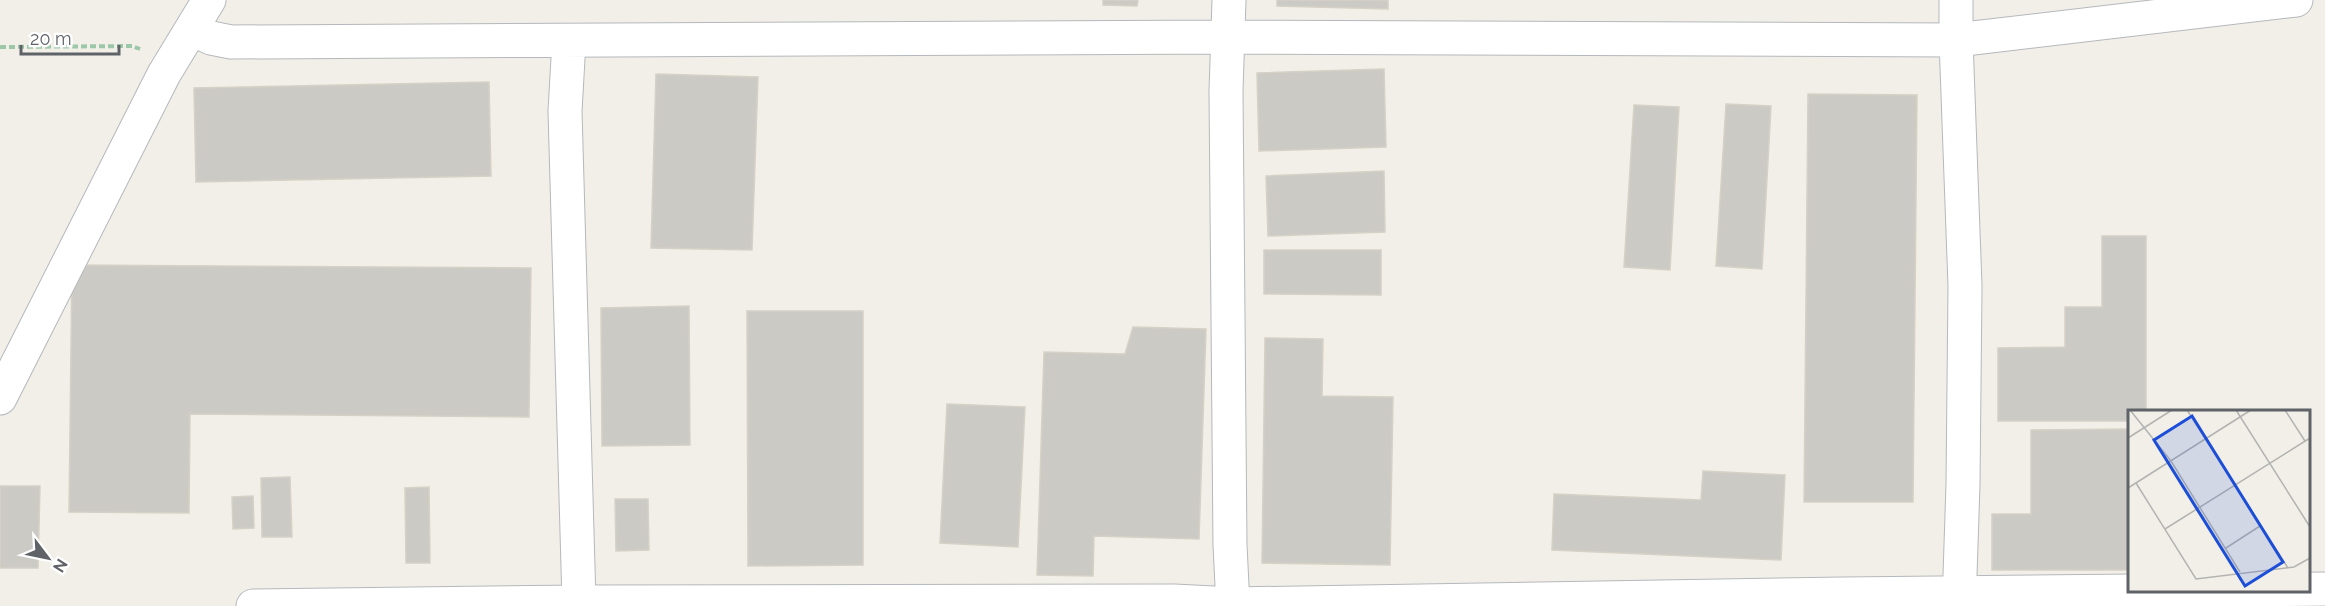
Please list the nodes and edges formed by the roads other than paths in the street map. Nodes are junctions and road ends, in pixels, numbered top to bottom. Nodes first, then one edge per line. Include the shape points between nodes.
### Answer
1 (209, 0) edge
2 (1229, 0) edge
3 (1956, 0) edge
4 (2296, 0) edge
5 (192, 29) junction
6 (1227, 38) junction
7 (1956, 40) junction
8 (569, 41) junction
9 (0, 398) edge
10 (2310, 590) edge
11 (2325, 590) edge
12 (2288, 591) edge
13 (1959, 600) edge
14 (579, 602) junction
15 (1233, 605) edge
16 (253, 606) edge

1 - 5 street
2 - 6 street
3 - 7 street
4 - 7 street
5 - 8 street via 231,42
5 - 9 street via 164,74
6 - 7 street
6 - 8 street
6 - 15 street
7 - 13 street via 1965,286
8 - 14 street via 565,111
10 - 11 street
12 - 13 street
13 - 15 street
14 - 15 street via 1174,601
14 - 16 street

